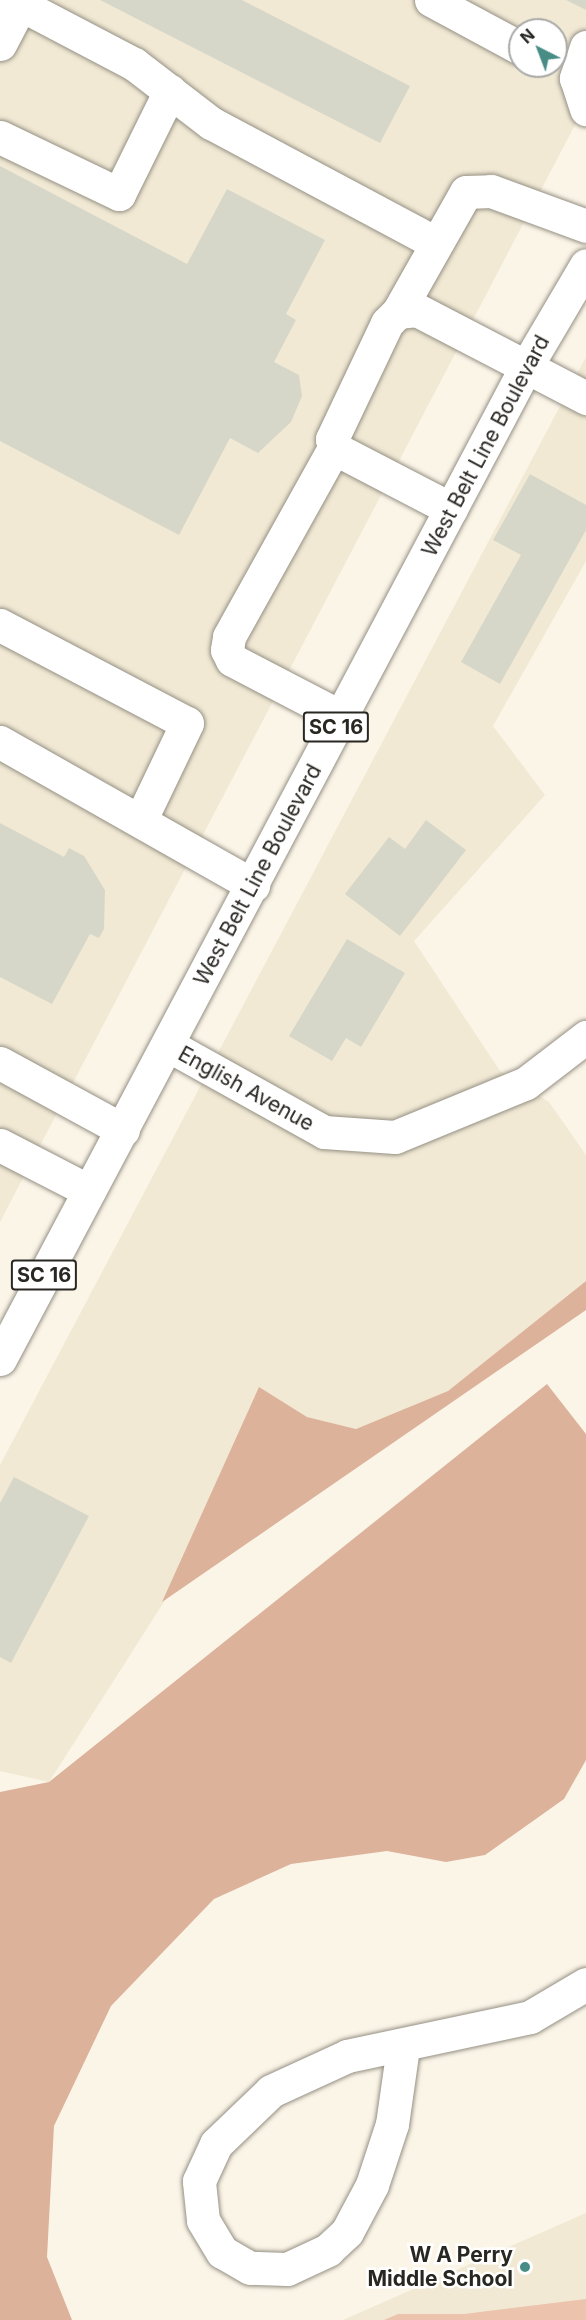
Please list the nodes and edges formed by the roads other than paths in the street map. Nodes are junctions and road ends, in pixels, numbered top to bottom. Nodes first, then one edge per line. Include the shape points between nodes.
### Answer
1 (431, 0) edge
2 (16, 2) edge
3 (508, 42) edge
4 (0, 44) edge
5 (586, 47) edge
6 (568, 68) edge
7 (568, 77) edge
8 (170, 91) junction
9 (586, 109) edge
10 (0, 137) edge
11 (586, 226) edge
12 (436, 243) junction
13 (586, 266) edge
14 (398, 312) junction
15 (526, 367) junction
16 (586, 398) edge
17 (334, 448) junction
18 (451, 509) junction
19 (0, 625) edge
20 (341, 717) junction
21 (0, 742) edge
22 (141, 819) junction
23 (253, 885) junction
24 (586, 1037) edge
25 (168, 1045) junction
26 (0, 1063) edge
27 (123, 1130) junction
28 (0, 1145) edge
29 (89, 1191) junction
30 (0, 1359) edge
31 (586, 1984) edge
32 (403, 2048) junction

1 - 3 street
2 - 4 street
2 - 8 street via 134,64
5 - 6 street
7 - 9 street
8 - 10 street via 119,194
8 - 12 street via 211,123
11 - 12 street via 476,189 459,200
12 - 14 street
13 - 15 street, West Belt Line Boulevard / SC 16
14 - 15 street via 417,310
14 - 17 street via 387,323 332,439
15 - 16 street
15 - 18 street, West Belt Line Boulevard / SC 16
17 - 18 street
17 - 20 street via 230,637 227,650 232,660
18 - 20 street, West Belt Line Boulevard / SC 16
19 - 22 street via 187,723
20 - 23 street, West Belt Line Boulevard / SC 16
21 - 22 street
22 - 23 street
23 - 25 street, West Belt Line Boulevard / SC 16
24 - 25 street, English Avenue via 526,1083 394,1137 324,1132
25 - 27 street, West Belt Line Boulevard / SC 16
26 - 27 street
27 - 29 street, West Belt Line Boulevard / SC 16
28 - 29 street
29 - 30 street, West Belt Line Boulevard / SC 16
31 - 32 street via 530,2017
32 - 32 street via 365,2052 313,2068 271,2091 230,2126 199,2181 203,2220 222,2252 250,2268 287,2270 328,2250 347,2232 372,2185 392,2124

